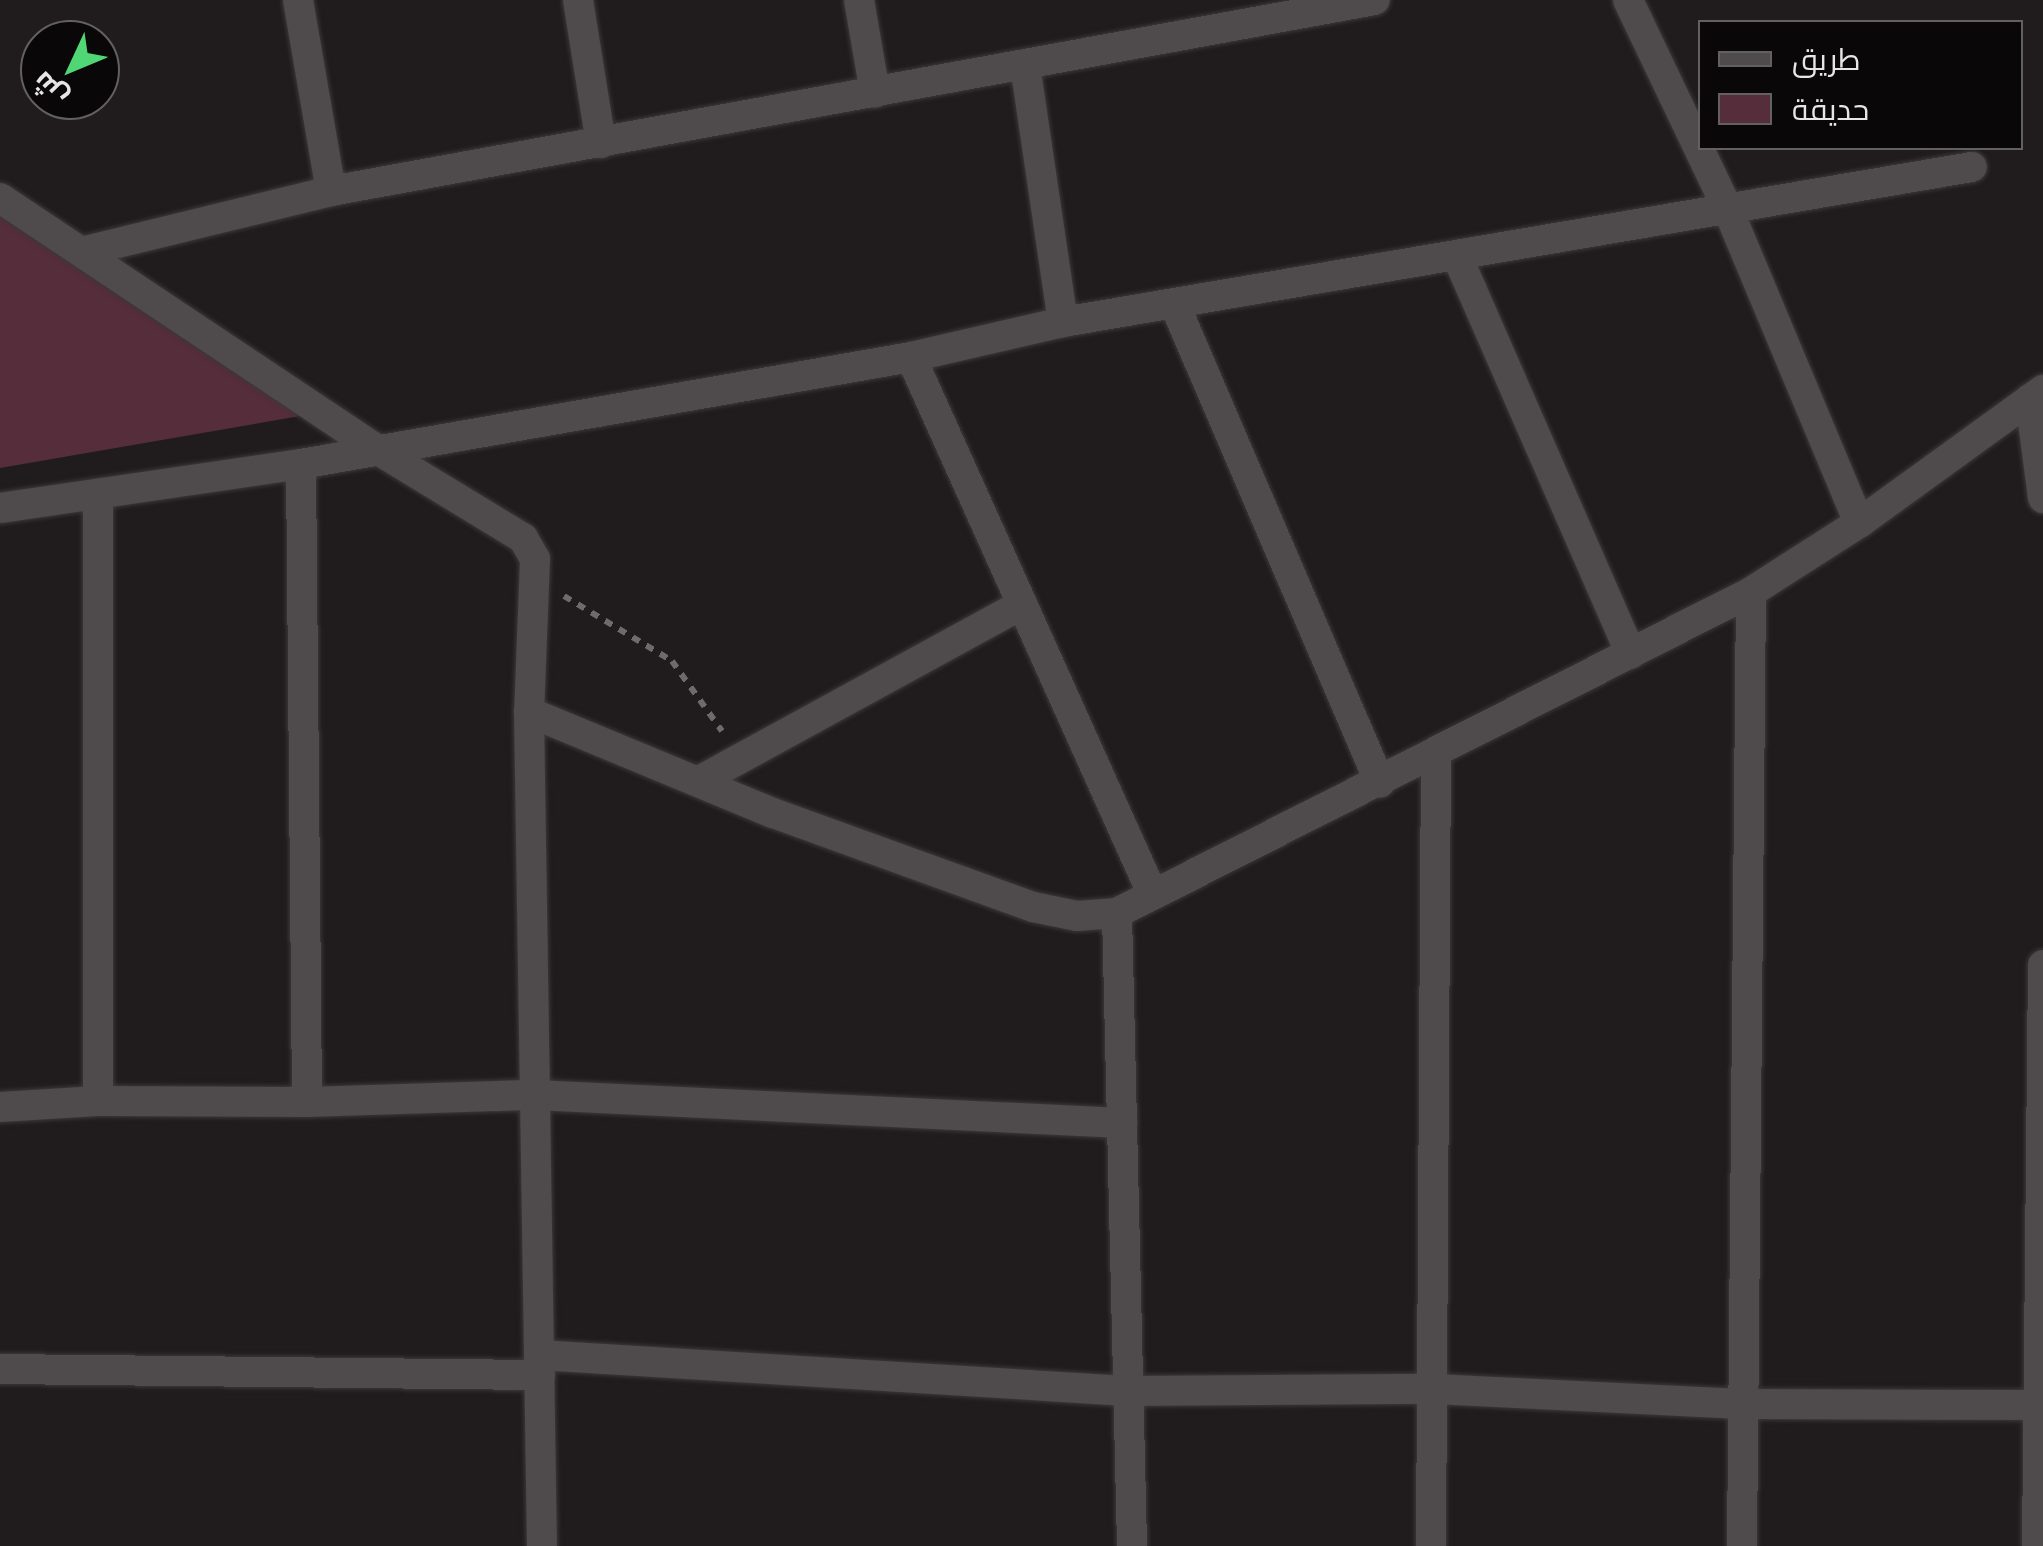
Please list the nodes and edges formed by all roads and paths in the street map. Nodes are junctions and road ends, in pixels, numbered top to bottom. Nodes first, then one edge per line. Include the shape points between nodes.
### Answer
1 (298, 0) edge
2 (578, 0) edge
3 (859, 0) edge
4 (1375, 0) edge
5 (1628, 0) edge
6 (1025, 65) junction
7 (875, 93) junction
8 (600, 142) junction
9 (1698, 147) edge
10 (1699, 150) edge
11 (1972, 168) dead end
12 (331, 191) junction
13 (0, 198) edge
14 (1729, 212) junction
15 (85, 251) junction
16 (1456, 256) junction
17 (1174, 303) junction
18 (1064, 322) junction
19 (910, 358) junction
20 (2036, 394) edge
21 (378, 450) junction
22 (301, 464) junction
23 (98, 494) junction
24 (2043, 498) edge
25 (0, 508) edge
26 (1859, 523) junction
27 (537, 580) junction
28 (1752, 592) junction
29 (1022, 604) junction
30 (1631, 654) junction
31 (529, 712) junction
32 (1436, 754) junction
33 (741, 758) junction
34 (701, 780) junction
35 (1380, 782) junction
36 (1152, 893) junction
37 (1117, 913) junction
38 (2043, 965) edge
39 (535, 1095) junction
40 (98, 1101) junction
41 (307, 1102) junction
42 (0, 1107) edge
43 (1122, 1123) junction
44 (540, 1365) junction
45 (0, 1369) edge
46 (1434, 1389) junction
47 (1128, 1391) junction
48 (1742, 1404) junction
49 (2040, 1404) edge
50 (542, 1546) edge
51 (1132, 1546) edge
52 (1432, 1546) edge
53 (1742, 1546) edge
54 (2036, 1546) edge

1 - 12 street
2 - 8 street
3 - 7 street
4 - 6 street
5 - 9 street
6 - 7 street
6 - 18 street
7 - 8 street
8 - 12 street
10 - 14 street
11 - 14 street
12 - 15 street
13 - 15 street
14 - 16 street
14 - 26 street
15 - 21 street
16 - 17 street
16 - 30 street
17 - 18 street
17 - 35 street
18 - 19 street
19 - 21 street
19 - 29 street
20 - 24 street
20 - 26 street
21 - 22 street
21 - 27 street via 523,538
22 - 23 street
22 - 41 street
23 - 25 street
23 - 40 street
26 - 28 street
27 - 31 street
27 - 33 path via 672,660
28 - 30 street
28 - 48 street
29 - 33 street
29 - 36 street
30 - 32 street
31 - 34 street
31 - 39 street
32 - 35 street
32 - 46 street
33 - 34 street
34 - 37 street via 773,813 1033,907 1077,916
35 - 36 street
36 - 37 street
37 - 43 street
38 - 49 street
39 - 41 street
39 - 43 street
39 - 44 street
40 - 41 street
40 - 42 street
43 - 47 street
44 - 45 street
44 - 47 street
44 - 50 street
46 - 47 street
46 - 48 street
46 - 52 street
47 - 51 street
48 - 49 street
48 - 53 street
49 - 54 street

